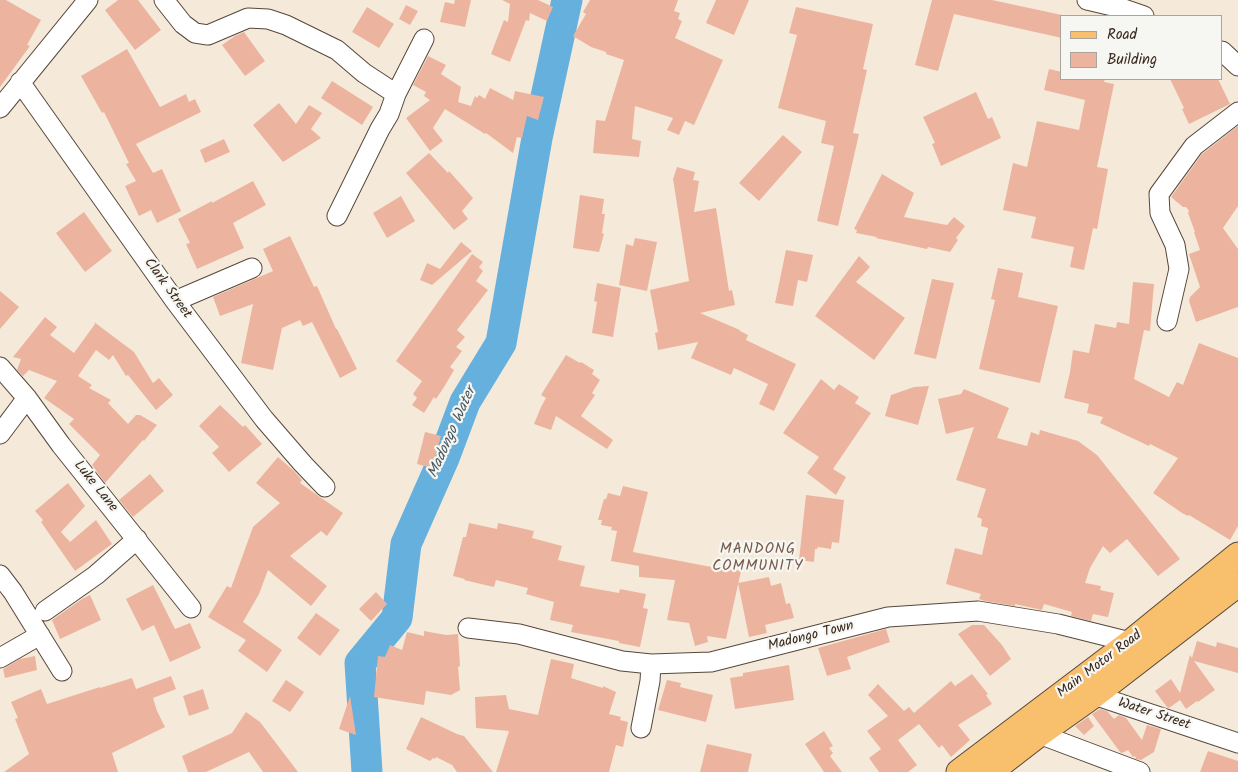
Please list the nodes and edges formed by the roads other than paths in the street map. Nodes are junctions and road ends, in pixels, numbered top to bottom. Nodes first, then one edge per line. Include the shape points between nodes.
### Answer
1 (88, 0) edge
2 (164, 0) edge
3 (1087, 0) edge
4 (1141, 15) edge
5 (424, 39) dead end
6 (1223, 52) edge
7 (1238, 66) edge
8 (7, 94) edge
9 (396, 94) junction
10 (1238, 112) edge
11 (337, 216) dead end
12 (252, 268) dead end
13 (175, 301) junction
14 (1167, 321) dead end
15 (0, 367) edge
16 (27, 398) junction
17 (0, 434) edge
18 (325, 486) dead end
19 (137, 539) junction
20 (1238, 555) edge
21 (0, 575) edge
22 (1238, 584) edge
23 (191, 608) dead end
24 (45, 611) dead end
25 (468, 628) dead end
26 (40, 635) junction
27 (1130, 642) junction
28 (1154, 649) junction
29 (0, 658) edge
30 (651, 664) junction
31 (62, 670) dead end
32 (1070, 688) junction
33 (1094, 695) junction
34 (641, 728) dead end
35 (1039, 734) junction
36 (1238, 743) edge
37 (959, 772) edge
38 (990, 772) edge
39 (1140, 772) edge

1 - 8 street
2 - 9 street via 183,24 196,33 208,35 248,18 268,19 286,25 337,50
3 - 4 street
5 - 9 street
6 - 7 street
8 - 13 street, Clark Street
9 - 11 street
10 - 14 street via 1194,146 1159,194 1160,213 1175,245 1179,269
12 - 13 street
13 - 18 street, Clark Street via 264,419
15 - 16 street, Luke Lane
16 - 17 street
16 - 19 street, Luke Lane
19 - 23 street, Luke Lane
19 - 24 street via 96,575
20 - 27 main road, Main Motor Road
21 - 26 street
22 - 28 main road, Main Motor Road
25 - 30 street, Madongo Town via 519,634 622,661
26 - 29 street
26 - 31 street
27 - 28 street, Madongo Town
27 - 30 street, Madongo Town via 1058,624 978,611 888,617 711,662
27 - 32 main road, Main Motor Road
28 - 33 main road, Main Motor Road
30 - 34 street
32 - 33 street, Water Street
32 - 37 main road, Main Motor Road
33 - 35 main road, Main Motor Road
33 - 36 street, Water Street
35 - 38 main road, Main Motor Road
35 - 39 street

